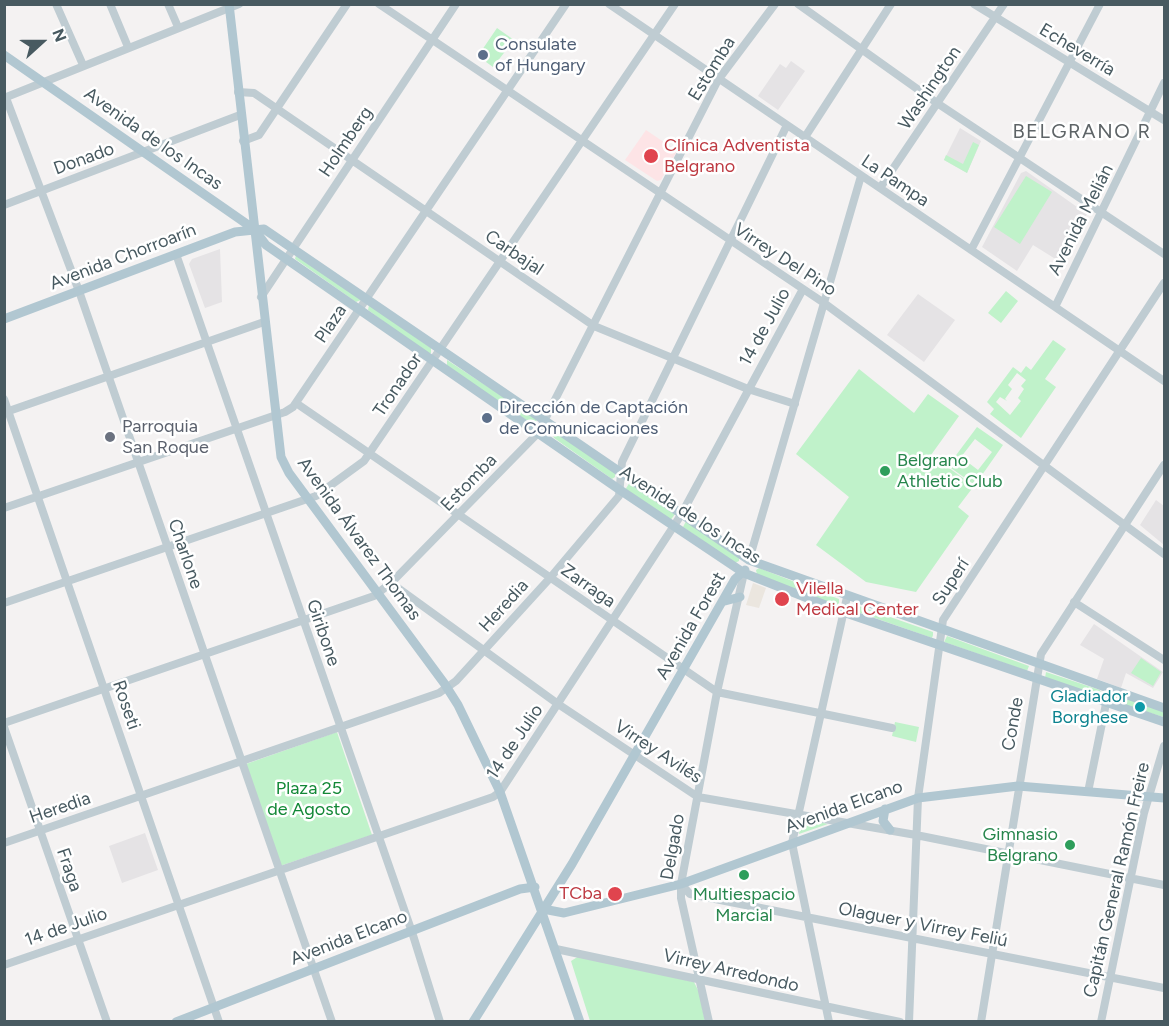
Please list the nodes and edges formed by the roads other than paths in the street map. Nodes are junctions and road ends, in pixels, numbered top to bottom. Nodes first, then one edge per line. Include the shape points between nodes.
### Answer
1 (57, 4) edge
2 (110, 4) edge
3 (168, 4) edge
4 (347, 4) edge
5 (379, 4) edge
6 (456, 4) edge
7 (566, 4) edge
8 (609, 4) edge
9 (675, 4) edge
10 (775, 4) edge
11 (798, 4) edge
12 (891, 4) edge
13 (974, 4) edge
14 (1004, 4) edge
15 (1100, 4) edge
16 (232, 6) edge
17 (995, 19) junction
18 (178, 27) junction
19 (654, 36) junction
20 (432, 41) junction
21 (128, 47) junction
22 (861, 50) junction
23 (4, 55) edge
24 (1068, 62) junction
25 (83, 65) junction
26 (718, 80) junction
27 (43, 82) junction
28 (1164, 83) edge
29 (238, 92) junction
30 (507, 92) junction
31 (5, 98) edge
32 (937, 102) junction
33 (278, 109) junction
34 (1151, 111) junction
35 (240, 115) junction
36 (1164, 120) edge
37 (787, 125) junction
38 (805, 137) junction
39 (243, 141) junction
40 (581, 142) junction
41 (143, 153) junction
42 (1020, 157) junction
43 (352, 160) junction
44 (861, 176) junction
45 (880, 188) junction
46 (42, 190) junction
47 (661, 194) junction
48 (4, 205) edge
49 (425, 212) junction
50 (1101, 214) junction
51 (254, 229) junction
52 (729, 241) junction
53 (294, 248) junction
54 (971, 250) junction
55 (176, 254) junction
56 (1164, 254) edge
57 (286, 259) junction
58 (501, 261) junction
59 (1164, 283) edge
60 (803, 289) junction
61 (79, 291) junction
62 (261, 297) junction
63 (367, 298) junction
64 (824, 303) junction
65 (1054, 306) junction
66 (360, 309) junction
67 (4, 319) edge
68 (264, 322) junction
69 (594, 326) junction
70 (208, 342) junction
71 (440, 349) junction
72 (1120, 351) junction
73 (674, 358) junction
74 (432, 361) junction
75 (108, 376) junction
76 (1164, 381) edge
77 (748, 389) junction
78 (4, 399) edge
79 (296, 404) junction
80 (795, 404) junction
81 (7, 412) edge
82 (274, 415) junction
83 (546, 420) junction
84 (237, 427) junction
85 (538, 433) junction
86 (370, 454) junction
87 (137, 461) junction
88 (1164, 465) edge
89 (1045, 467) junction
90 (621, 472) junction
91 (620, 490) junction
92 (37, 497) junction
93 (309, 498) junction
94 (4, 508) edge
95 (267, 513) junction
96 (460, 515) junction
97 (681, 515) junction
98 (673, 526) junction
99 (1125, 526) junction
100 (167, 547) junction
101 (1164, 554) edge
102 (749, 560) junction
103 (744, 573) junction
104 (550, 578) junction
105 (67, 582) junction
106 (391, 583) junction
107 (378, 593) junction
108 (740, 597) junction
109 (847, 597) junction
110 (725, 601) junction
111 (4, 603) edge
112 (1074, 603) junction
113 (843, 612) junction
114 (302, 620) junction
115 (612, 621) junction
116 (940, 630) junction
117 (938, 644) junction
118 (484, 650) junction
119 (203, 656) junction
120 (1164, 660) edge
121 (1038, 664) junction
122 (684, 670) junction
123 (1036, 678) junction
124 (448, 688) junction
125 (104, 689) junction
126 (1108, 689) junction
127 (717, 692) junction
128 (1105, 702) junction
129 (558, 704) junction
130 (1164, 708) edge
131 (820, 712) junction
132 (1164, 722) edge
133 (4, 723) edge
134 (340, 727) junction
135 (4, 728) edge
136 (892, 728) dead end
137 (1164, 746) edge
138 (636, 755) junction
139 (240, 762) junction
140 (1018, 786) junction
141 (500, 792) junction
142 (1088, 792) junction
143 (140, 795) junction
144 (698, 797) junction
145 (1149, 797) junction
146 (918, 798) junction
147 (1164, 798) edge
148 (885, 809) junction
149 (797, 814) junction
150 (849, 822) junction
151 (890, 830) junction
152 (40, 831) junction
153 (916, 835) junction
154 (377, 836) junction
155 (4, 843) edge
156 (792, 843) junction
157 (1008, 852) junction
158 (277, 870) junction
159 (1131, 878) junction
160 (681, 884) junction
161 (1164, 885) edge
162 (535, 887) junction
163 (178, 904) junction
164 (543, 909) junction
165 (808, 916) junction
166 (412, 932) junction
167 (912, 938) junction
168 (77, 939) junction
169 (556, 949) junction
170 (992, 954) junction
171 (4, 965) edge
172 (312, 970) junction
173 (1111, 977) junction
174 (699, 978) junction
175 (1164, 988) edge
176 (214, 1007) junction
177 (826, 1008) junction
178 (107, 1022) edge
179 (176, 1022) edge
180 (219, 1022) edge
181 (332, 1022) edge
182 (440, 1022) edge
183 (473, 1022) edge
184 (580, 1022) edge
185 (709, 1022) edge
186 (829, 1022) edge
187 (900, 1022) edge
188 (909, 1022) edge
189 (981, 1022) edge
190 (1101, 1022) edge

1 - 25 street
2 - 21 street
3 - 18 street
4 - 33 street
5 - 20 street, Virrey Del Pino
6 - 20 street, Holmberg
7 - 30 street, Plaza
8 - 19 street, La Pampa
9 - 19 street, Tronador
10 - 26 street, Estomba
11 - 22 street
12 - 22 street
13 - 17 street, Echeverría
14 - 17 street, Washington
15 - 24 street
16 - 18 street
16 - 29 main road, Avenida Álvarez Thomas
17 - 24 street, Echeverría
17 - 32 street, Washington
18 - 21 street
19 - 26 street, La Pampa
19 - 40 street, Tronador
20 - 30 street, Virrey Del Pino
20 - 43 street, Holmberg
21 - 25 street
22 - 32 street
22 - 38 street
23 - 27 main road, Avenida de los Incas
24 - 34 street, Echeverría
24 - 42 street
25 - 27 street
26 - 37 street, La Pampa
26 - 47 street, Estomba
27 - 31 street
27 - 41 main road, Avenida de los Incas
28 - 34 street, Avenida Melián
29 - 33 street, Carbajal via 254,93
29 - 35 main road, Avenida Álvarez Thomas
30 - 40 street, Virrey Del Pino
30 - 49 street, Plaza
31 - 46 street, Charlone
32 - 42 street
32 - 45 street, Washington
33 - 39 street via 259,135
33 - 43 street, Carbajal
34 - 36 street, Echeverría
34 - 50 street, Avenida Melián
35 - 39 main road, Avenida Álvarez Thomas
35 - 41 street, Donado
37 - 38 street, La Pampa
37 - 52 street
38 - 44 street, La Pampa
39 - 51 main road, Avenida Álvarez Thomas
40 - 47 street, Virrey Del Pino
40 - 58 street, Tronador
41 - 46 street, Donado
41 - 51 main road, Avenida de los Incas
42 - 50 street
42 - 54 street
43 - 49 street, Carbajal
43 - 53 street, Holmberg
44 - 45 street, La Pampa
44 - 64 street, Avenida Forest
45 - 54 street, La Pampa
46 - 48 street, Donado
46 - 61 street, Charlone
47 - 52 street, Virrey Del Pino
47 - 69 street, Estomba
49 - 58 street, Carbajal
49 - 63 street, Plaza
50 - 56 street
50 - 65 street, Avenida Melián
51 - 53 main road, Avenida de los Incas via 264,229
51 - 55 main road, Avenida Chorroarín
51 - 57 main road, Avenida de los Incas via 266,245
51 - 62 main road, Avenida Álvarez Thomas
52 - 60 street, Virrey Del Pino
52 - 73 street
53 - 57 street, Holmberg
53 - 63 main road, Avenida de los Incas
54 - 65 street, La Pampa
55 - 61 main road, Avenida Chorroarín
55 - 70 street, Giribone
57 - 62 street, Holmberg
57 - 66 main road, Avenida de los Incas
58 - 69 street, Carbajal
58 - 71 street, Tronador
59 - 72 street, Superí
60 - 64 street, Virrey Del Pino
60 - 77 street, 14 de Julio
61 - 67 main road, Avenida Chorroarín
61 - 75 street, Charlone
62 - 68 main road, Avenida Álvarez Thomas
63 - 66 street, Plaza
63 - 71 main road, Avenida de los Incas
64 - 80 street, Avenida Forest
64 - 89 street, Virrey Del Pino
65 - 72 street, La Pampa
66 - 74 main road, Avenida de los Incas
66 - 79 street, Plaza
68 - 70 street
68 - 82 main road, Avenida Álvarez Thomas
69 - 73 street, Carbajal
69 - 83 street, Estomba
70 - 75 street
70 - 84 street, Giribone
71 - 74 street, Tronador
71 - 83 main road, Avenida de los Incas
72 - 76 street, La Pampa
72 - 89 street, Superí
73 - 77 street, Carbajal
73 - 90 street via 621,462
74 - 85 main road, Avenida de los Incas
74 - 86 street, Tronador
75 - 81 street
75 - 87 street, Charlone
77 - 80 street, Carbajal
77 - 97 street, 14 de Julio
78 - 81 street, Roseti
79 - 82 street, Plaza
79 - 86 street, Zarraga
80 - 102 street, Avenida Forest
81 - 92 street, Roseti
82 - 84 street, Plaza
82 - 93 main road, Avenida Álvarez Thomas via 281,458
83 - 85 street, Estomba
83 - 90 main road, Avenida de los Incas
84 - 87 street, Plaza
84 - 95 street, Giribone
85 - 91 main road, Avenida de los Incas
85 - 96 street, Estomba
86 - 93 street, Tronador via 325,491
86 - 96 street, Zarraga
87 - 92 street, Plaza
87 - 100 street, Charlone
88 - 99 street, Conde
89 - 99 street, Virrey Del Pino
89 - 116 street, Superí
90 - 91 street
90 - 97 main road, Avenida de los Incas
91 - 98 main road, Avenida de los Incas
91 - 104 street, Heredia
92 - 94 street, Plaza
92 - 105 street, Roseti
93 - 95 street, Tronador
93 - 107 main road, Avenida Álvarez Thomas
95 - 100 street, Tronador
95 - 114 street, Giribone
96 - 104 street, Zarraga
96 - 106 street, Estomba
97 - 98 street, 14 de Julio
97 - 102 main road, Avenida de los Incas
98 - 103 main road, Avenida de los Incas
98 - 115 street, 14 de Julio
99 - 101 street, Virrey Del Pino
99 - 112 street, Conde
100 - 105 street, Tronador
100 - 119 street, Charlone
102 - 103 main road, Avenida Forest
102 - 109 main road, Avenida de los Incas
103 - 108 street, Delgado
103 - 110 main road, Avenida Forest via 735,579
103 - 113 main road, Avenida de los Incas
104 - 115 street, Zarraga
104 - 118 street, Heredia
105 - 111 street, Tronador
105 - 125 street, Roseti
106 - 107 street, Estomba
106 - 118 street, Virrey Avilés
107 - 114 street, Estomba
107 - 124 main road, Avenida Álvarez Thomas
108 - 110 main road
108 - 127 street, Delgado
109 - 113 street
109 - 116 main road, Avenida de los Incas
110 - 122 main road, Avenida Forest
112 - 120 street
112 - 121 street, Conde
113 - 117 main road, Avenida de los Incas
113 - 131 street
114 - 119 street, Estomba
114 - 134 street, Giribone
115 - 122 street, Zarraga
115 - 129 street, 14 de Julio
116 - 117 street, Superí
116 - 121 main road, Avenida de los Incas
117 - 123 main road, Avenida de los Incas
117 - 146 street, Superí
118 - 124 street, Heredia
118 - 129 street, Virrey Avilés
119 - 125 street, Estomba
119 - 139 street, Charlone
121 - 123 street, Conde
121 - 126 main road, Avenida de los Incas
122 - 127 street, Zarraga
122 - 138 main road, Avenida Forest
123 - 128 main road, Avenida de los Incas
123 - 140 street, Conde
124 - 134 street, Heredia
124 - 141 main road, Avenida Álvarez Thomas
125 - 133 street, Estomba
125 - 143 street, Roseti
126 - 128 street
126 - 130 main road, Avenida de los Incas
127 - 131 street, Zarraga
127 - 144 street, Delgado
128 - 132 main road, Avenida de los Incas
128 - 142 street
129 - 138 street, Virrey Avilés
129 - 141 street, 14 de Julio
131 - 136 street, Zarraga
131 - 149 street
134 - 139 street, Heredia
134 - 154 street, Giribone
135 - 152 street, Fraga
137 - 145 street, Capitán General Ramón Freire
138 - 144 street, Virrey Avilés
138 - 164 main road, Avenida Forest
139 - 143 street, Heredia
139 - 158 street, Charlone
140 - 142 main road, Avenida Elcano
140 - 146 main road, Avenida Elcano
140 - 157 street, Conde
141 - 154 street, 14 de Julio
141 - 162 main road, Avenida Álvarez Thomas
142 - 145 main road, Avenida Elcano
143 - 152 street, Heredia
143 - 163 street, Roseti
144 - 149 street, Virrey Avilés
144 - 160 street, Delgado
145 - 147 main road, Avenida Elcano
145 - 159 street, Capitán General Ramón Freire
146 - 148 main road, Avenida Elcano
146 - 153 street, Superí
148 - 150 main road, Avenida Elcano
148 - 151 main road via 883,821
149 - 150 street, Virrey Avilés
149 - 156 street
150 - 151 street, Virrey Avilés
150 - 156 main road, Avenida Elcano
151 - 153 street, Virrey Avilés
152 - 155 street, Heredia
152 - 168 street, Fraga
153 - 157 street, Virrey Avilés
153 - 167 street, Superí
154 - 158 street, 14 de Julio
154 - 166 street, Giribone
156 - 160 main road, Avenida Elcano
156 - 165 street
157 - 159 street, Virrey Avilés
157 - 170 street, Conde
158 - 163 street, 14 de Julio
158 - 172 street, Charlone
159 - 161 street, Virrey Avilés
159 - 173 street, Capitán General Ramón Freire
160 - 164 main road, Avenida Elcano via 564,913
160 - 165 street, Olaguer y Virrey Feliú via 690,894
160 - 174 street, Delgado
162 - 164 main road, Avenida Álvarez Thomas
162 - 166 main road, Avenida Elcano via 520,889
163 - 168 street, 14 de Julio
163 - 176 street, Roseti
164 - 169 main road, Avenida Álvarez Thomas
164 - 183 main road, Avenida Forest
165 - 167 street, Olaguer y Virrey Feliú
165 - 177 street
166 - 172 main road, Avenida Elcano
166 - 182 street, Giribone
167 - 170 street, Olaguer y Virrey Feliú
167 - 188 street, Superí
168 - 171 street, 14 de Julio
168 - 178 street, Fraga
169 - 174 street, Virrey Arredondo
169 - 184 main road, Avenida Álvarez Thomas
170 - 173 street, Olaguer y Virrey Feliú
170 - 189 street, Conde
172 - 176 main road, Avenida Elcano
172 - 181 street, Charlone
173 - 175 street, Olaguer y Virrey Feliú
173 - 190 street, Capitán General Ramón Freire
174 - 177 street, Virrey Arredondo
174 - 185 street, Delgado
176 - 179 main road, Avenida Elcano
176 - 180 street, Roseti
177 - 186 street
177 - 187 street, Virrey Arredondo

